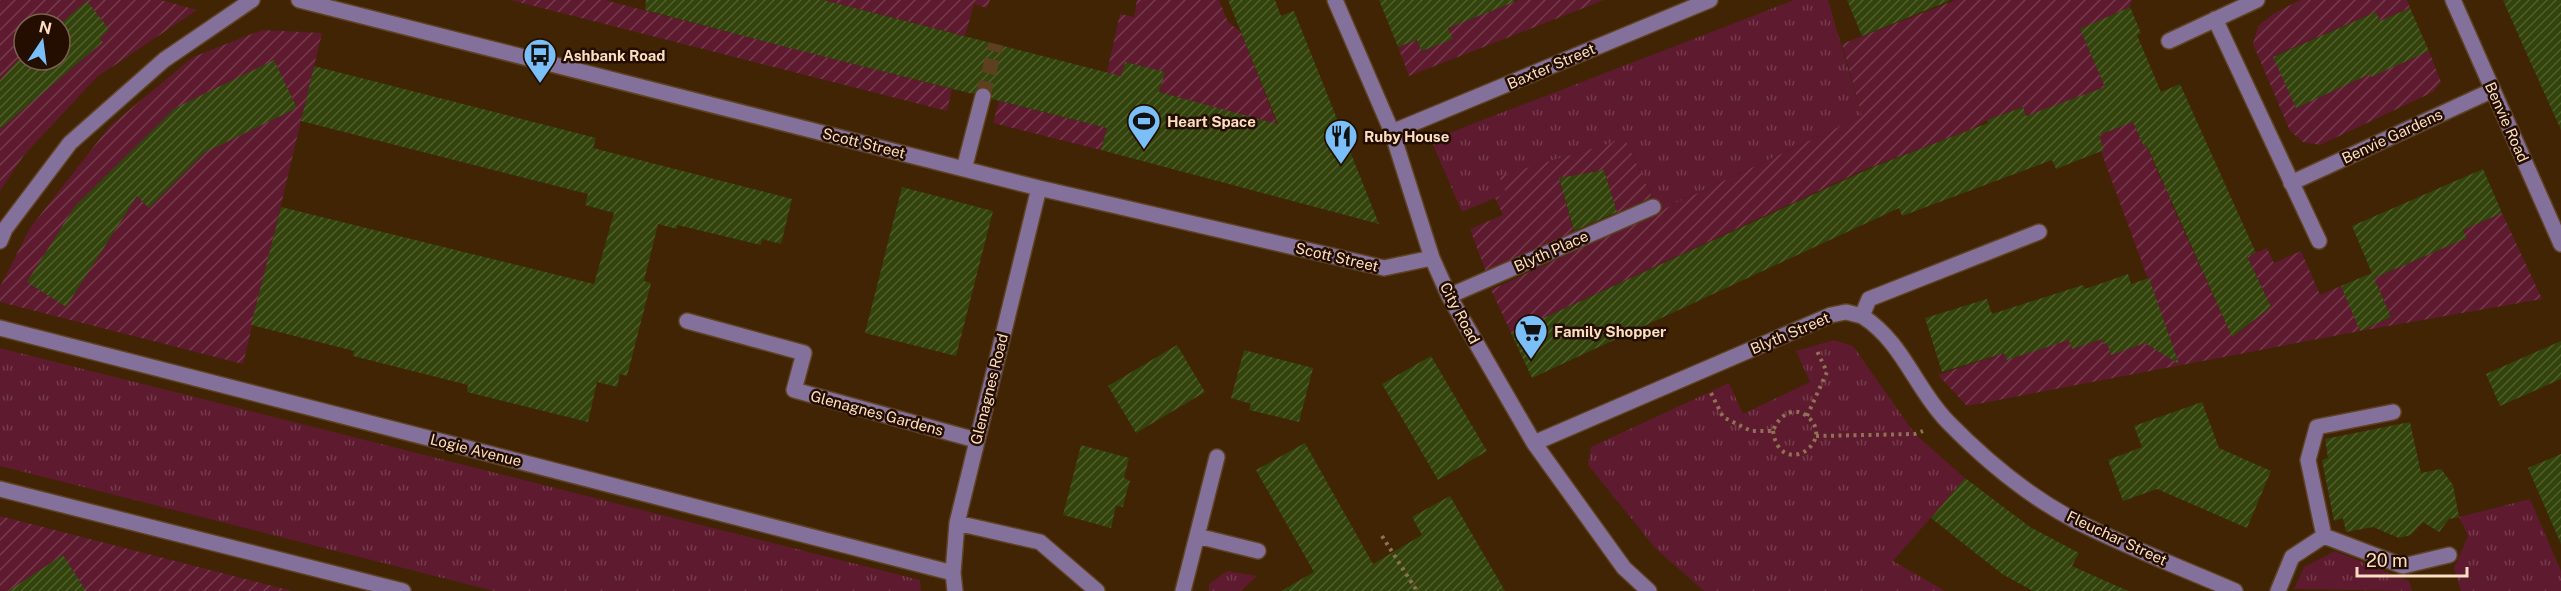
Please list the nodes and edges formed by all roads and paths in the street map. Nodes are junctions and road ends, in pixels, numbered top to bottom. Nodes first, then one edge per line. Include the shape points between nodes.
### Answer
1 (252, 0) edge
2 (298, 0) edge
3 (1335, 0) edge
4 (1710, 0) edge
5 (2257, 0) edge
6 (2453, 0) edge
7 (2215, 19) junction
8 (2169, 41) dead end
9 (2493, 90) junction
10 (983, 96) tunnel mouth
11 (1392, 132) junction
12 (964, 169) junction
13 (2291, 183) junction
14 (1039, 188) junction
15 (1653, 207) dead end
16 (2039, 232) dead end
17 (0, 241) edge
18 (2319, 242) dead end
19 (2561, 244) edge
20 (1432, 258) junction
21 (1449, 296) junction
22 (1862, 316) junction
23 (687, 321) dead end
24 (1805, 326) junction
25 (0, 328) edge
26 (1700, 372) junction
27 (2393, 412) dead end
28 (1807, 416) junction
29 (1945, 420) junction
30 (1773, 431) junction
31 (1816, 436) junction
32 (976, 440) junction
33 (1534, 443) junction
34 (1217, 457) dead end
35 (0, 489) edge
36 (957, 523) junction
37 (1197, 536) junction
38 (1382, 536) dead end
39 (2324, 536) junction
40 (1258, 552) dead end
41 (2449, 555) dead end
42 (953, 573) junction
43 (385, 589) edge
44 (403, 591) edge
45 (955, 591) edge
46 (1097, 591) edge
47 (1183, 591) edge
48 (1416, 591) edge
49 (1649, 591) edge
50 (2235, 591) edge
51 (2278, 591) edge

1 - 17 street via 164,60 70,143
2 - 12 street, Scott Street
3 - 11 street, City Road
4 - 11 street, Baxter Street
5 - 7 street
6 - 9 street, Benvie Road
7 - 8 street
7 - 13 street
9 - 13 street, Benvie Gardens
9 - 19 street, Benvie Road
10 - 12 street
11 - 20 street, City Road
12 - 14 street, Scott Street
13 - 18 street
14 - 20 street, Scott Street via 1384,268
14 - 32 street, Glenagnes Road
15 - 21 street, Blyth Place
16 - 22 street via 1869,299
20 - 21 street, City Road
21 - 33 street, City Road
22 - 24 street, Blyth Street via 1846,312
22 - 29 street, Fleuchar Street via 1893,342
23 - 32 street, Glenagnes Gardens via 804,353 794,390
24 - 26 street, Blyth Street
24 - 28 path via 1827,372
25 - 42 street, Logie Avenue
26 - 30 path via 1724,417 1751,431
26 - 33 street, Blyth Street
27 - 39 street via 2318,427 2308,460
28 - 30 path via 1797,412 1786,414
28 - 31 path via 1814,424
29 - 31 path via 1916,434
29 - 50 street, Fleuchar Street via 2010,479 2076,521
30 - 31 path via 1774,442 1792,455 1804,453
32 - 36 street, Glenagnes Road
33 - 49 street, City Road via 1624,568
34 - 37 street
35 - 43 street
36 - 42 street, Glenagnes Road
36 - 46 street via 1040,542
37 - 40 street
37 - 47 street
38 - 48 path
39 - 41 street via 2403,566
39 - 51 street via 2292,557
42 - 45 street, Glenagnes Road
43 - 44 street

